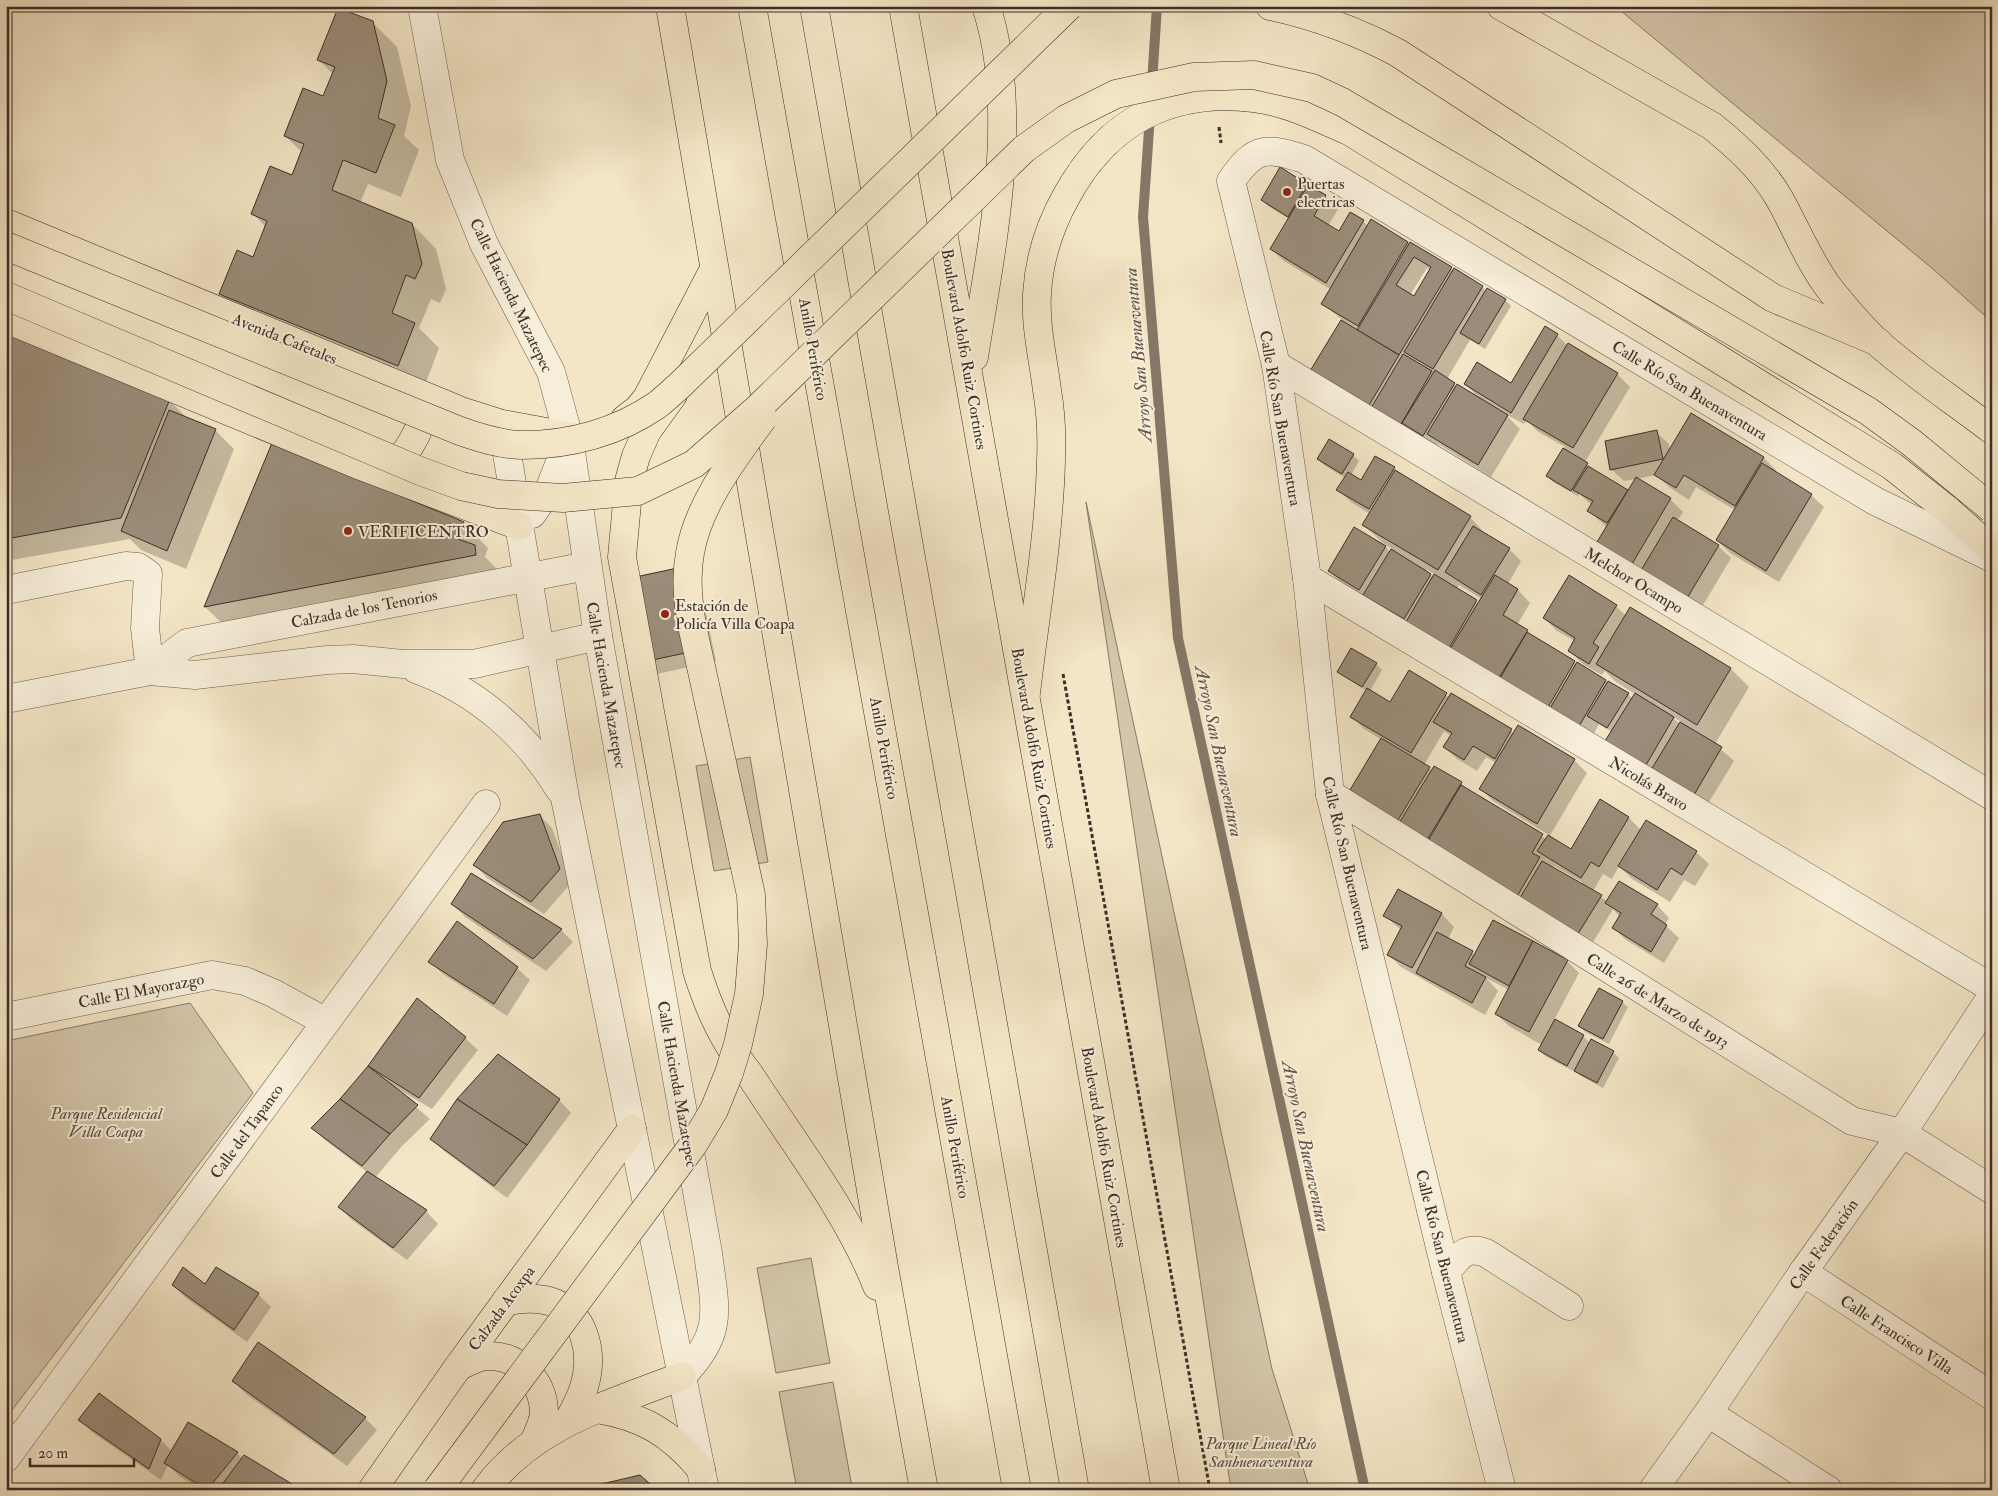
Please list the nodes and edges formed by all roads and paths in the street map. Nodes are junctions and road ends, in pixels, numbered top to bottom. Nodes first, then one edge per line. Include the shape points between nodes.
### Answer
1 (422, 6) edge
2 (670, 6) edge
3 (752, 6) edge
4 (814, 6) edge
5 (904, 6) edge
6 (986, 6) edge
7 (1069, 6) edge
8 (1270, 6) edge
9 (1501, 6) edge
10 (6, 223) edge
11 (6, 246) edge
12 (714, 269) junction
13 (6, 296) edge
14 (6, 319) edge
15 (1878, 342) junction
16 (807, 358) junction
17 (1276, 365) junction
18 (970, 378) junction
19 (680, 385) junction
20 (410, 390) junction
21 (502, 424) junction
22 (1992, 430) edge
23 (569, 438) junction
24 (361, 466) junction
25 (1992, 509) edge
26 (519, 526) junction
27 (1992, 550) edge
28 (1992, 558) edge
29 (587, 566) junction
30 (528, 576) junction
31 (1307, 578) junction
32 (6, 590) edge
33 (598, 636) junction
34 (541, 649) junction
35 (403, 664) junction
36 (150, 671) junction
37 (1062, 671) dead end
38 (1026, 693) junction
39 (6, 699) edge
40 (1330, 794) junction
41 (1992, 796) edge
42 (565, 798) junction
43 (486, 804) dead end
44 (1992, 988) edge
45 (1992, 996) edge
46 (6, 1017) edge
47 (326, 1022) junction
48 (632, 1129) junction
49 (1902, 1133) junction
50 (1992, 1190) edge
51 (1446, 1272) junction
52 (1803, 1272) junction
53 (506, 1301) junction
54 (1569, 1306) dead end
55 (458, 1367) junction
56 (682, 1376) junction
57 (905, 1383) junction
58 (1992, 1396) edge
59 (597, 1409) junction
60 (1708, 1413) junction
61 (568, 1422) junction
62 (535, 1440) junction
63 (6, 1458) edge
64 (703, 1479) edge
65 (372, 1490) edge
66 (437, 1490) edge
67 (485, 1490) edge
68 (924, 1490) edge
69 (1017, 1490) edge
70 (1075, 1490) edge
71 (1166, 1490) edge
72 (1210, 1490) edge
73 (1502, 1490) edge
74 (1653, 1490) edge
75 (1828, 1490) edge

1 - 23 street, Calle Hacienda Mazatepec via 450,160 484,244 551,372
2 - 12 main road
3 - 69 main road, Anillo Periférico
4 - 70 main road
5 - 18 main road, Boulevard Adolfo Ruiz Cortines
6 - 18 main road via 998,51 1001,138 994,226
7 - 19 main road, bridge
8 - 15 main road via 1339,25 1398,53 1773,298
9 - 15 main road via 1712,126 1738,147 1778,198 1828,286
10 - 20 main road, Avenida Cafetales
11 - 19 main road, bridge via 487,440 522,445 576,441 630,420 656,405
12 - 23 main road via 642,404 623,420
12 - 57 main road
13 - 16 main road, bridge via 420,471 462,486 530,497 594,497 638,491 694,464 757,409
14 - 24 main road
15 - 22 main road
16 - 25 main road, bridge via 1024,149 1066,119 1116,94 1167,82 1194,76 1254,76 1312,88 1342,102 1868,410
16 - 66 main road, bridge via 714,490 690,552 688,602 751,895 753,944 750,986 729,1073 714,1110 693,1145
17 - 28 street, Calle Río San Buenaventura via 1231,181 1242,165 1260,152 1280,152 1304,159 1875,500
17 - 31 street, Calle Río San Buenaventura
17 - 41 street, Melchor Ocampo
18 - 38 main road, Boulevard Adolfo Ruiz Cortines
19 - 57 main road, bridge via 647,431 636,456 629,481 622,557 697,971 718,1029 732,1053 846,1222 869,1265 894,1335
20 - 21 main road, Avenida Cafetales
20 - 24 main road via 423,411 421,425 406,452 389,462
21 - 23 main road, Avenida Cafetales
21 - 26 street
23 - 26 street via 549,490 537,509
23 - 29 street, Calle Hacienda Mazatepec
24 - 26 main road
26 - 30 street
27 - 38 main road via 1949,510 1892,466 1349,131 1285,104 1256,98 1187,100 1148,113 1123,127 1098,149 1077,177 1047,238 1037,295 1040,348 1051,427 1051,458 1049,501
29 - 30 street, Calzada de los Tenorios
29 - 33 street, Calle Hacienda Mazatepec
30 - 34 street
30 - 36 street, Calzada de los Tenorios via 187,643
31 - 40 street, Calle Río San Buenaventura
31 - 44 street, Nicolás Bravo
32 - 36 street via 126,566 138,567 148,574 145,628
33 - 34 street, Calzada de los Tenorios
33 - 56 street, Calle Hacienda Mazatepec via 708,1253 714,1319 706,1346
34 - 35 street, Calzada de los Tenorios via 474,664
34 - 42 street
35 - 36 street, Calzada de los Tenorios via 353,659 195,676
35 - 42 street via 437,676 498,716 524,740
36 - 39 street, Calzada de los Tenorios
37 - 72 path
38 - 71 main road, Boulevard Adolfo Ruiz Cortines
40 - 49 street, Calle 26 de Marzo de 1913 via 1852,1121
40 - 51 street, Calle Río San Buenaventura
42 - 48 street
43 - 47 street, Calle del Tapanco
45 - 49 street, Calle Federación
46 - 47 street, Calle El Mayorazgo via 212,975 245,981
47 - 63 street, Calle del Tapanco
48 - 53 main road, Calzada Acoxpa
48 - 56 street
49 - 50 street, Calle 26 de Marzo de 1913
49 - 52 street, Calle Federación
51 - 54 street via 1464,1252 1476,1249
51 - 73 street, Calle Río San Buenaventura
52 - 58 street, Calle Francisco Villa
52 - 60 street, Calle Federación
53 - 55 main road, Calzada Acoxpa
53 - 61 main road via 530,1298 550,1302 572,1314 585,1336 589,1360 584,1388
55 - 62 main road via 487,1356 502,1357 528,1372 538,1384 544,1412
55 - 65 main road, Calzada Acoxpa
56 - 59 main road
56 - 64 street
57 - 68 main road
59 - 61 main road
59 - 64 main road via 642,1420 662,1432 683,1448
60 - 74 street, Calle Federación
60 - 75 street
61 - 62 main road
62 - 67 main road via 495,1476

